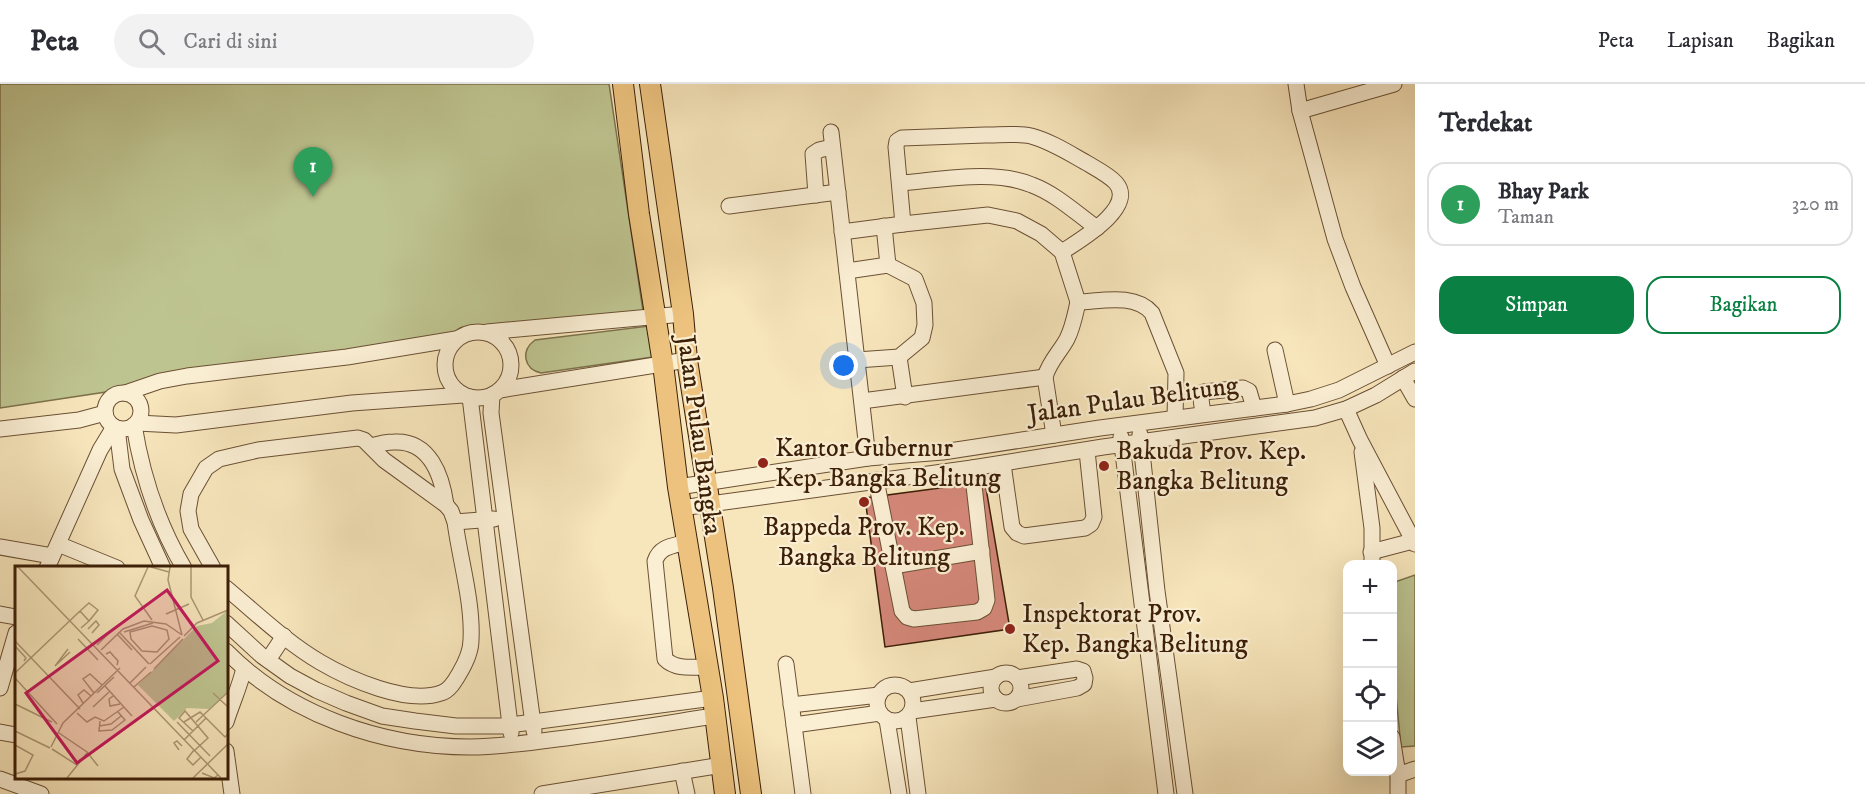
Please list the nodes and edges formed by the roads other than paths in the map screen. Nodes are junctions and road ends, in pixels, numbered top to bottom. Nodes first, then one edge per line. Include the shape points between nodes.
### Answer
1 (623, 84) edge
2 (1296, 84) edge
3 (1394, 84) edge
4 (651, 92) edge
5 (1300, 111) junction
6 (900, 183) junction
7 (838, 192) junction
8 (816, 195) junction
9 (729, 206) dead end
10 (903, 224) junction
11 (884, 226) junction
12 (1097, 228) junction
13 (842, 232) junction
14 (1062, 252) junction
15 (888, 265) junction
16 (847, 271) junction
17 (1078, 302) junction
18 (683, 314) junction
19 (655, 317) junction
20 (487, 332) junction
21 (456, 339) junction
22 (1275, 350) dead end
23 (1415, 352) edge
24 (899, 357) junction
25 (687, 360) junction
26 (857, 360) junction
27 (663, 364) junction
28 (1388, 366) junction
29 (1409, 375) edge
30 (1045, 377) junction
31 (496, 392) junction
32 (125, 393) junction
33 (466, 396) junction
34 (905, 397) junction
35 (1415, 399) edge
36 (862, 401) junction
37 (1287, 404) junction
38 (1254, 408) junction
39 (1346, 409) junction
40 (105, 412) junction
41 (1203, 414) junction
42 (1175, 418) junction
43 (1138, 423) junction
44 (135, 424) junction
45 (1120, 425) junction
46 (116, 428) junction
47 (0, 429) edge
48 (1053, 435) junction
49 (1360, 440) junction
50 (1141, 442) junction
51 (1123, 445) junction
52 (371, 446) junction
53 (1087, 450) junction
54 (868, 458) junction
55 (1003, 464) junction
56 (972, 468) junction
57 (876, 480) junction
58 (678, 487) junction
59 (707, 493) junction
60 (446, 505) junction
61 (681, 508) junction
62 (506, 518) junction
63 (485, 520) junction
64 (455, 522) junction
65 (687, 542) junction
66 (1414, 543) edge
67 (0, 548) edge
68 (982, 551) junction
69 (52, 556) edge
70 (1372, 558) edge
71 (111, 566) edge
72 (163, 566) edge
73 (183, 566) edge
74 (212, 566) edge
75 (893, 566) junction
76 (228, 590) edge
77 (0, 614) edge
78 (15, 617) edge
79 (228, 625) edge
80 (284, 636) junction
81 (15, 638) edge
82 (228, 653) edge
83 (268, 660) junction
84 (786, 664) dead end
85 (707, 667) junction
86 (244, 668) junction
87 (996, 677) junction
88 (1017, 678) junction
89 (7, 680) edge
90 (909, 691) junction
91 (879, 695) junction
92 (996, 699) junction
93 (1017, 699) junction
94 (791, 705) junction
95 (714, 707) junction
96 (910, 714) junction
97 (228, 716) edge
98 (884, 717) junction
99 (532, 722) junction
100 (510, 725) junction
101 (794, 725) junction
102 (0, 732) edge
103 (15, 735) edge
104 (535, 742) junction
105 (512, 745) junction
106 (228, 765) edge
107 (722, 765) junction
108 (1397, 769) edge
109 (1415, 769) edge
110 (682, 771) junction
111 (1398, 775) junction
112 (0, 778) edge
113 (41, 794) edge
114 (232, 794) edge
115 (542, 794) edge
116 (687, 794) edge
117 (725, 794) edge
118 (751, 794) edge
119 (803, 794) edge
120 (899, 794) edge
121 (918, 794) edge
122 (1166, 794) edge
123 (1185, 794) edge
124 (1398, 794) edge

1 - 19 main road, Jalan Pulau Bangka
2 - 5 street
3 - 5 street
4 - 18 main road, Jalan Pulau Bangka
5 - 28 street via 1335,239
6 - 10 street
6 - 12 street via 1006,177 1054,196
6 - 12 street via 896,147 902,138 1031,136 1063,149 1116,184 1119,203
7 - 8 street
7 - 8 street via 831,140 813,153
7 - 13 street
8 - 9 street
10 - 11 street
10 - 14 street via 988,215 1017,221
11 - 13 street
11 - 15 street
12 - 14 street
13 - 16 street
14 - 17 street
15 - 16 street
15 - 24 street via 915,279 924,303 922,338
16 - 26 street
17 - 30 street via 1074,323
17 - 42 street via 1130,300 1147,307 1176,373
18 - 19 street
18 - 25 main road, Jalan Pulau Bangka
19 - 20 street
19 - 27 main road, Jalan Pulau Bangka
20 - 21 street via 468,333
20 - 31 street via 504,343 510,354 511,374
21 - 32 street via 187,376
21 - 33 street via 448,350 445,369 453,387
22 - 37 street
23 - 28 street, Jalan Pulau Belitung
24 - 26 street
24 - 34 street
25 - 27 street
25 - 59 main road, Jalan Pulau Bangka
26 - 36 street
27 - 31 street
27 - 58 main road, Jalan Pulau Bangka
28 - 37 street, Jalan Pulau Belitung via 1339,390
29 - 35 street
29 - 39 street, Jalan Pulau Belitung
30 - 34 street
30 - 48 street
31 - 33 street via 483,398
31 - 62 street via 491,413
32 - 40 street via 112,397
32 - 44 street via 140,406
33 - 44 street via 352,403 176,425
33 - 63 street
34 - 36 street
36 - 54 street
37 - 38 street, Jalan Pulau Belitung
38 - 41 street, Jalan Pulau Belitung
38 - 41 street via 1249,391 1243,388 1204,392
39 - 49 street
39 - 50 street, Jalan Pulau Belitung via 1316,418
40 - 46 street
40 - 47 street via 79,420
41 - 42 street, Jalan Pulau Belitung
42 - 43 street, Jalan Pulau Belitung
43 - 45 street, Jalan Pulau Belitung
43 - 50 street
44 - 46 street
44 - 73 street via 150,492
45 - 48 street, Jalan Pulau Belitung
45 - 51 street
46 - 69 street via 99,450
46 - 72 street via 122,469
48 - 54 street, Jalan Pulau Belitung via 943,452
49 - 66 street
49 - 70 street via 1372,528
50 - 51 street, Jalan Pulau Belitung
50 - 123 street
51 - 53 street, Jalan Pulau Belitung
51 - 122 street
52 - 60 street
52 - 60 street via 395,441 422,451 438,470
52 - 74 street via 358,438 258,450 219,459 206,468 191,494 188,511 191,529
53 - 55 street, Jalan Pulau Belitung
53 - 55 street via 1094,517 1085,528 1024,537 1017,533 1012,526
54 - 59 street, Jalan Pulau Belitung
55 - 56 street, Jalan Pulau Belitung
56 - 57 street, Jalan Pulau Belitung
56 - 68 street
57 - 59 street, Jalan Pulau Belitung
57 - 75 street
58 - 59 street
58 - 61 main road, Jalan Pulau Bangka
59 - 61 street
59 - 118 main road, Jalan Pulau Bangka
60 - 64 street
61 - 65 main road, Jalan Pulau Bangka
62 - 63 street
62 - 99 street
63 - 64 street
63 - 100 street
64 - 80 street via 472,641 460,673 443,693 400,694 362,682 320,661
65 - 85 main road, Jalan Pulau Bangka
65 - 85 street via 663,548 655,561 665,659 678,667
66 - 70 street
67 - 69 street
68 - 75 street
68 - 75 street via 987,600 977,612 907,617 902,611
69 - 71 street
76 - 80 street
77 - 78 street
79 - 83 street
80 - 83 street
81 - 89 street
82 - 86 street
83 - 100 street via 316,690 382,716 456,726
84 - 94 street
85 - 95 main road, Jalan Pulau Bangka
86 - 97 street
86 - 105 street via 298,705 366,731 437,746
87 - 88 street via 1007,673
87 - 90 street
87 - 92 street via 991,687
88 - 93 street via 1021,688
88 - 93 street via 1077,669 1083,671 1085,678 1077,688
90 - 91 street via 896,685
90 - 96 street via 913,697
91 - 94 street
91 - 98 street via 877,702
92 - 93 street via 1006,703
92 - 96 street
94 - 101 street
95 - 99 street
95 - 104 street
95 - 107 main road, Jalan Pulau Bangka
96 - 98 street via 895,722
96 - 121 street
98 - 101 street
98 - 120 street
99 - 100 street
99 - 104 street
100 - 105 street
101 - 119 street
102 - 103 street
104 - 105 street
106 - 114 street
107 - 110 street
107 - 117 main road, Jalan Pulau Bangka
108 - 111 street
109 - 111 street
110 - 115 street
110 - 116 street
111 - 124 street
112 - 113 street

